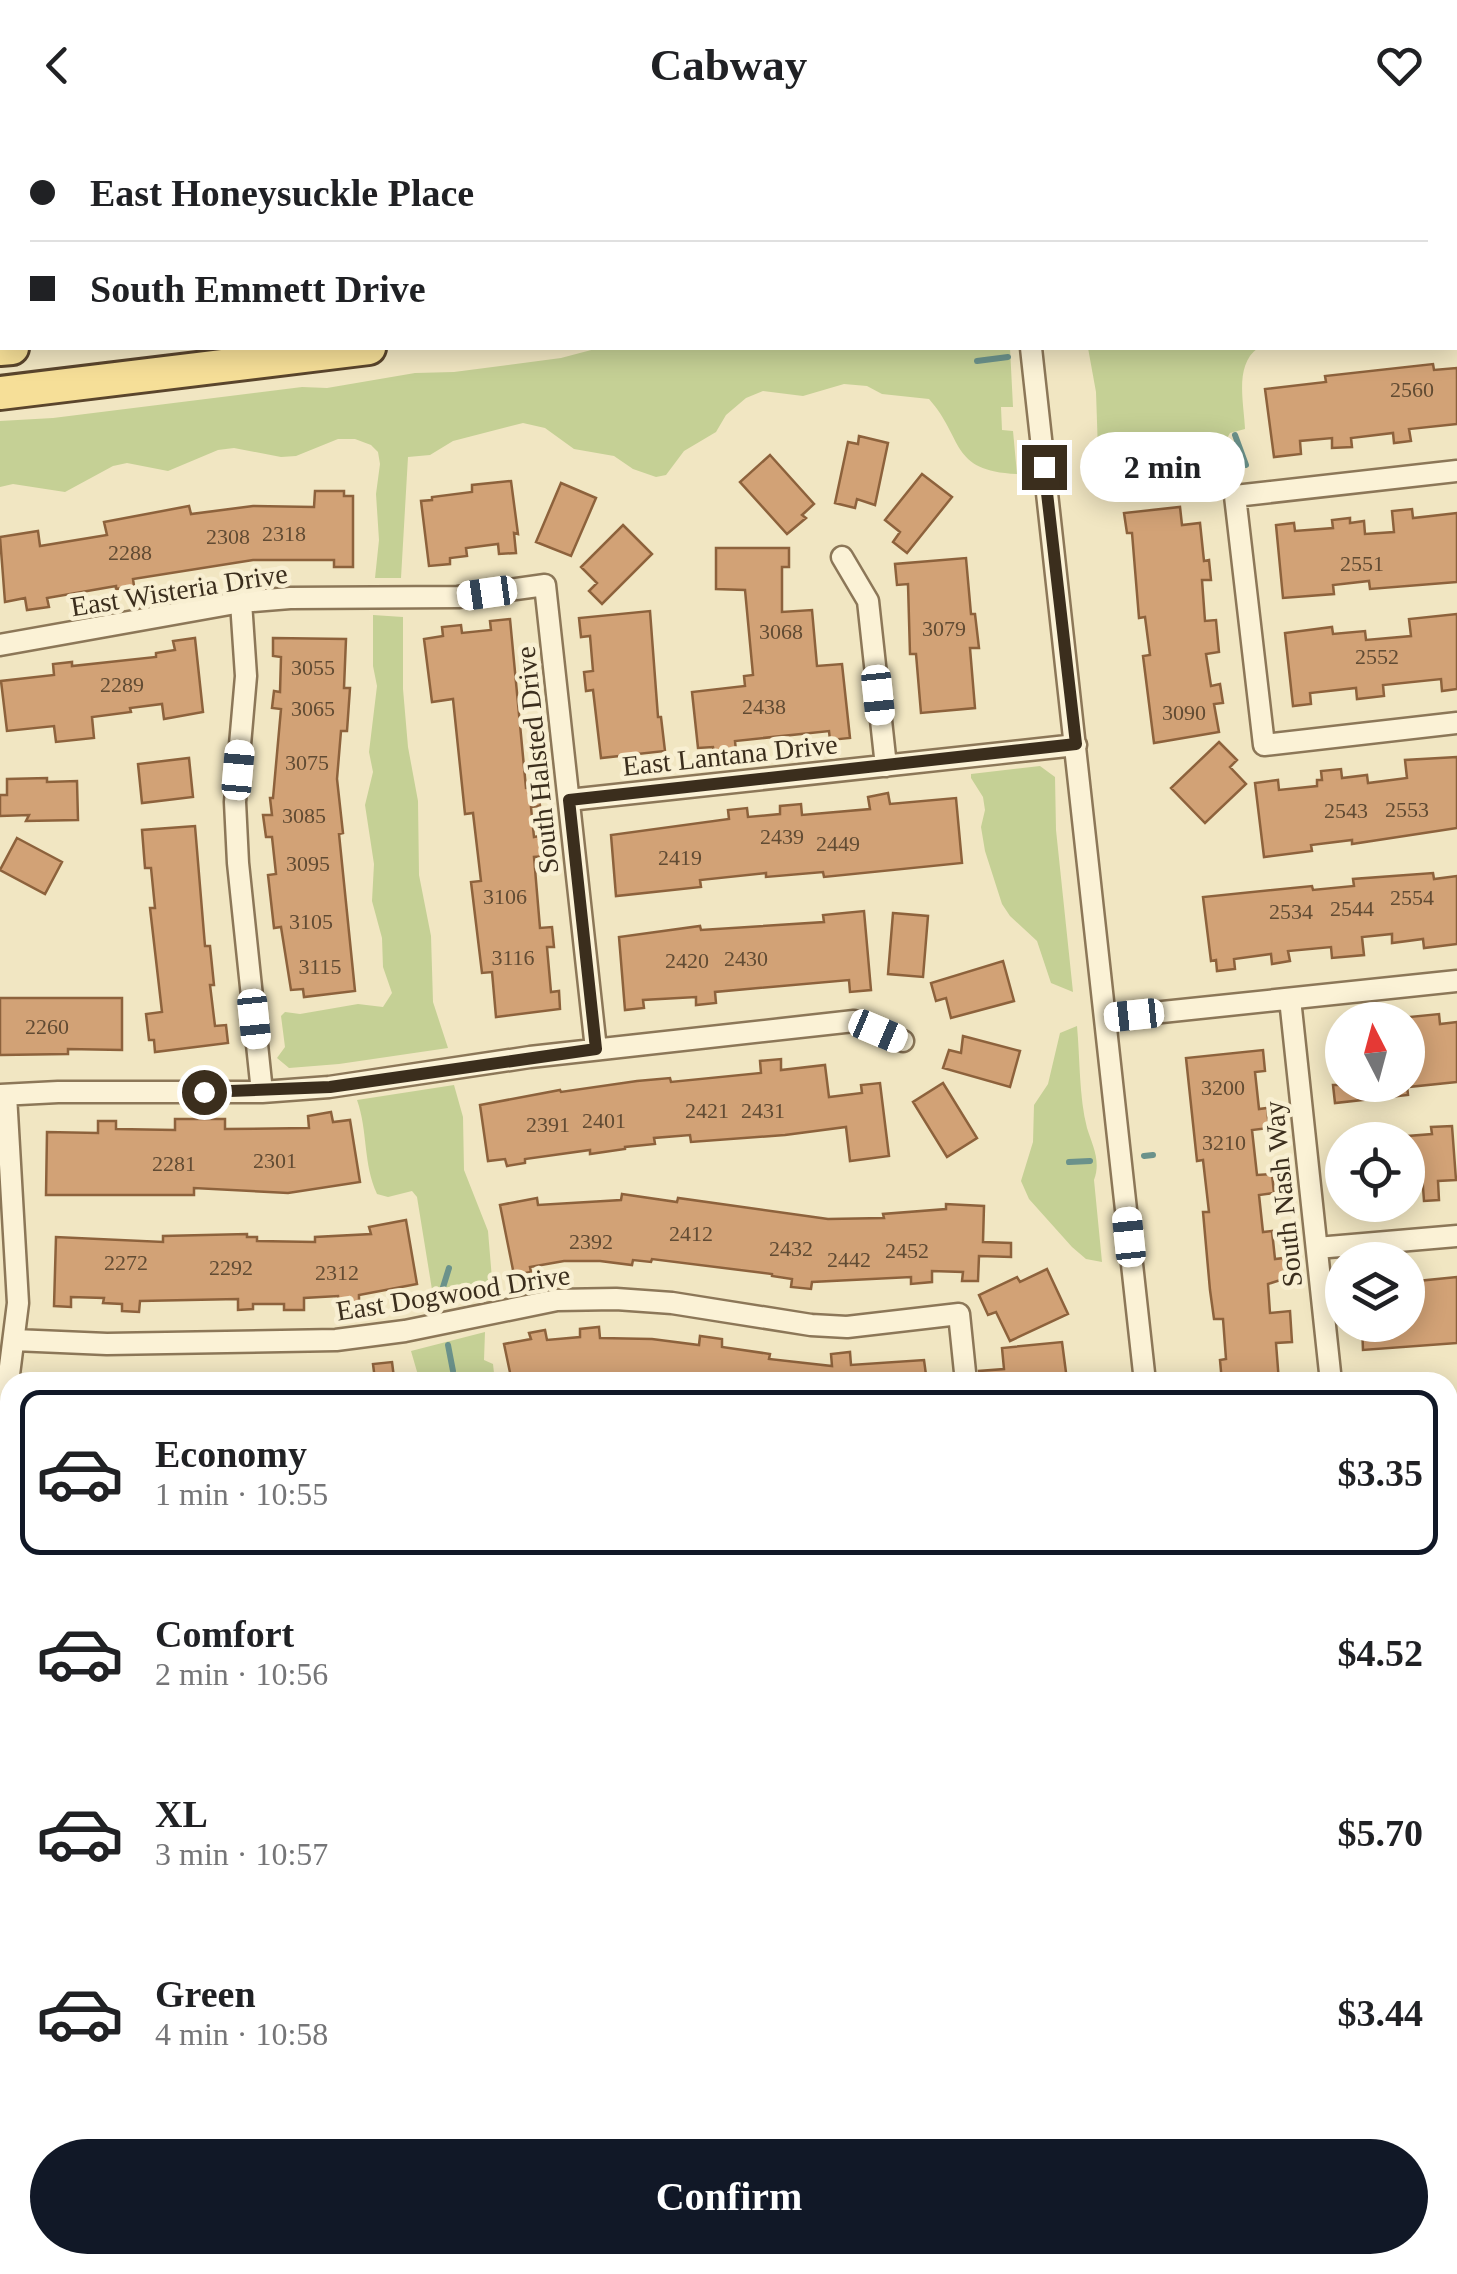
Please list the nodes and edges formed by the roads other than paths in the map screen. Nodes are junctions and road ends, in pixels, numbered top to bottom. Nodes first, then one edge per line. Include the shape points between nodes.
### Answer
1 (353, 350) edge
2 (1030, 350) edge
3 (0, 393) edge
4 (1457, 471) edge
5 (842, 557) dead end
6 (546, 585) joint
7 (241, 602) junction
8 (0, 645) edge
9 (1457, 723) edge
10 (1076, 744) junction
11 (886, 766) junction
12 (569, 800) junction
13 (1457, 981) edge
14 (1290, 999) junction
15 (1105, 1018) junction
16 (903, 1041) dead end
17 (596, 1049) junction
18 (262, 1092) junction
19 (3, 1095) edge
20 (1457, 1236) edge
21 (1317, 1248) junction
22 (14, 1340) junction
23 (10, 1372) edge
24 (965, 1372) edge
25 (1143, 1372) edge
26 (1330, 1372) edge

1 - 3 main road
2 - 10 street
4 - 9 street via 1236,496 1264,746
5 - 11 street via 868,601
6 - 7 street, East Wisteria Drive via 458,597
6 - 12 street, South Halsted Drive
7 - 8 street, East Wisteria Drive
7 - 18 street via 246,676 235,802
10 - 11 street, East Lantana Drive
10 - 15 street
11 - 12 street, East Lantana Drive
12 - 17 street, South Halsted Drive
13 - 14 street
14 - 15 street
14 - 21 street, South Nash Way
15 - 25 street
16 - 17 street via 854,1021
17 - 18 street
18 - 19 street
19 - 22 street via 18,1271
20 - 21 street
21 - 26 street, South Nash Way
22 - 23 street
22 - 24 street, East Dogwood Drive via 336,1340 557,1300 616,1298 847,1327 958,1314

